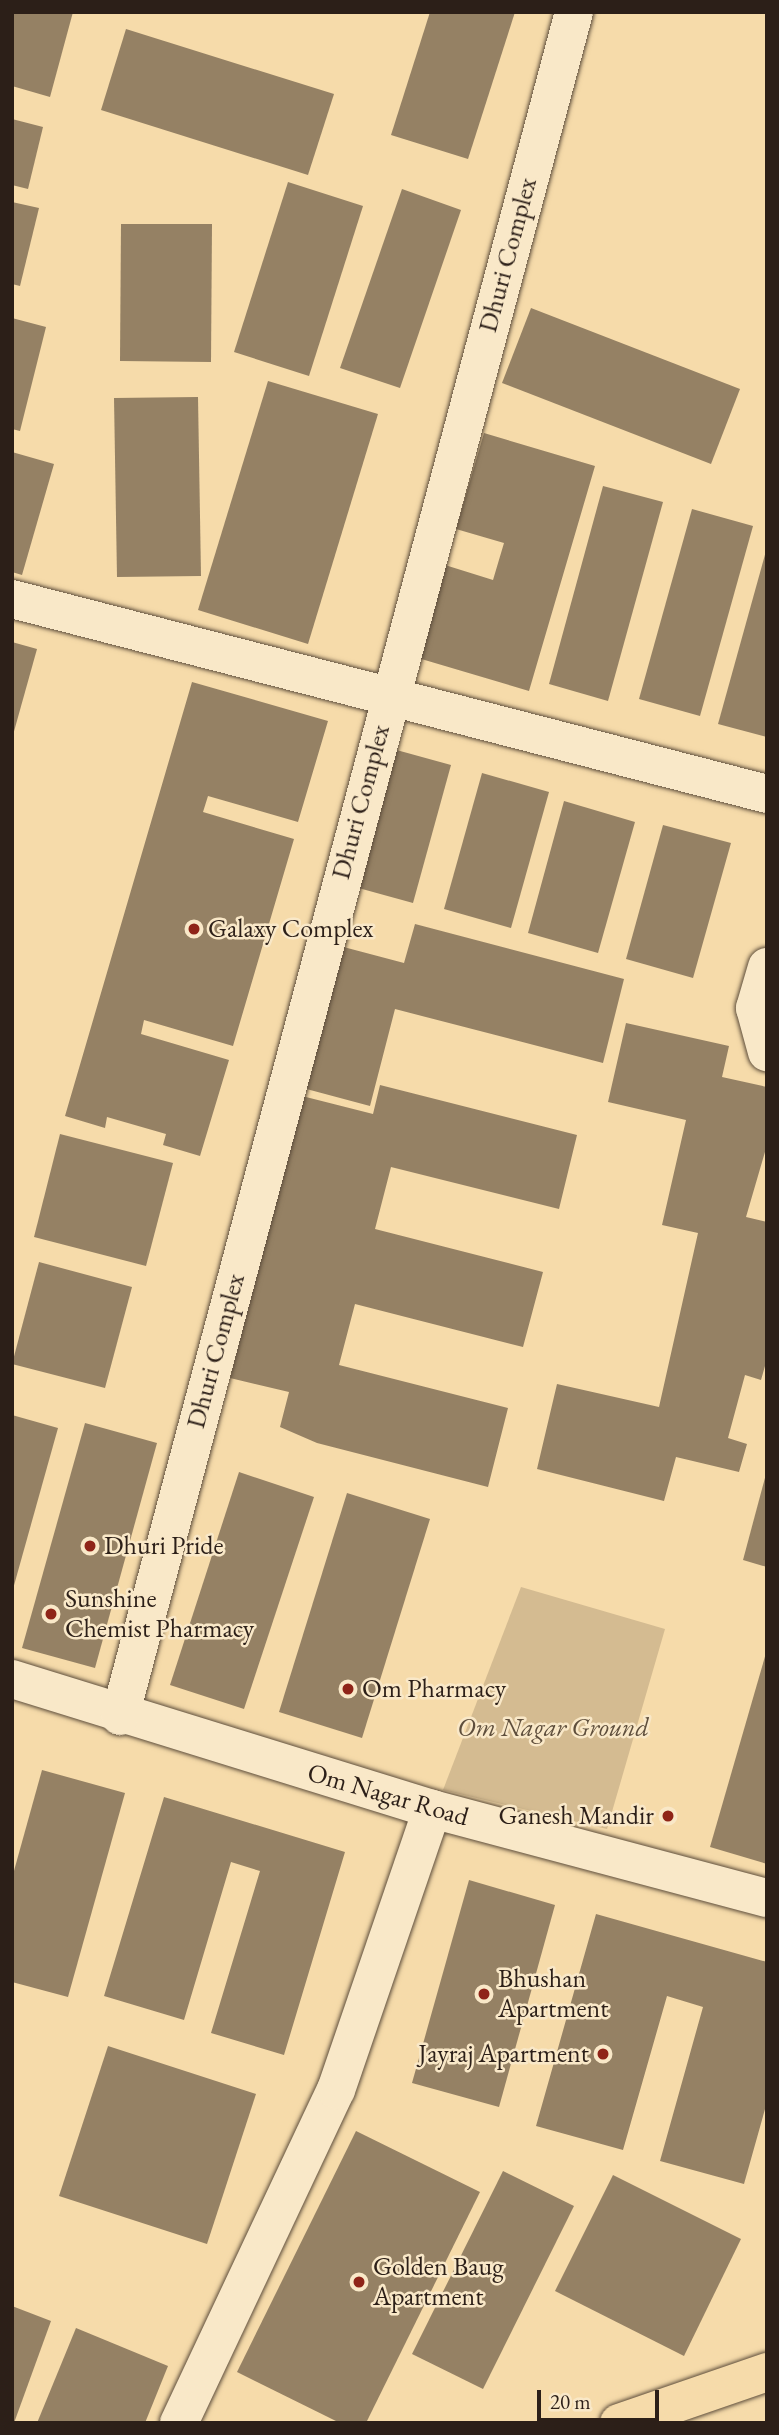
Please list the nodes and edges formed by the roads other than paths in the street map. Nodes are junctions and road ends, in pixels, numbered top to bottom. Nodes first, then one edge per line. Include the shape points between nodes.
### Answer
1 (574, 12) edge
2 (12, 599) edge
3 (388, 696) junction
4 (767, 794) edge
5 (767, 967) edge
6 (767, 1052) edge
7 (12, 1679) edge
8 (120, 1716) junction
9 (432, 1808) junction
10 (767, 1898) edge
11 (767, 2372) edge
12 (179, 2423) edge
13 (619, 2423) edge

1 - 3 street, Dhuri Complex
2 - 3 street
3 - 4 street
3 - 8 street, Dhuri Complex
5 - 6 street via 755,1008
7 - 8 street, Om Nagar Road
8 - 9 street, Om Nagar Road
9 - 10 street, Om Nagar Road
9 - 12 street via 336,2090
11 - 13 main road

